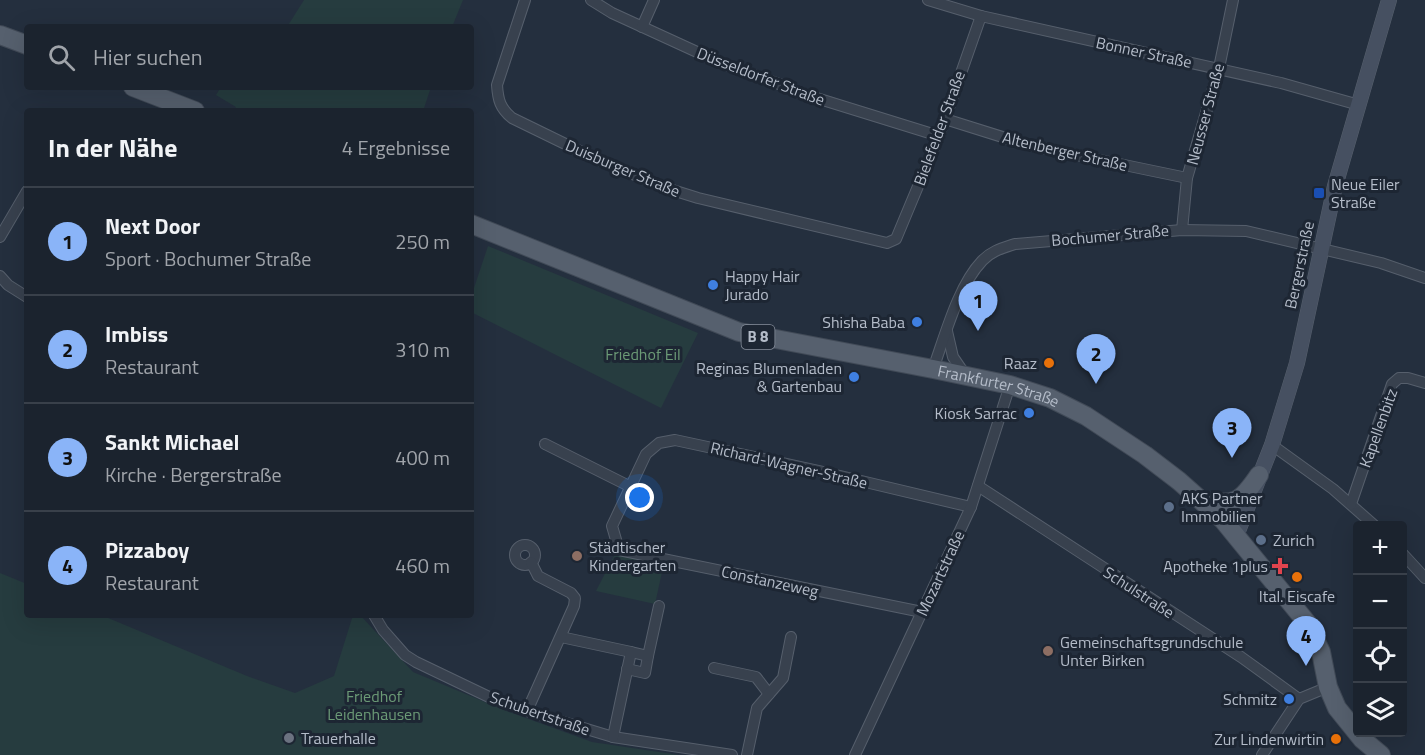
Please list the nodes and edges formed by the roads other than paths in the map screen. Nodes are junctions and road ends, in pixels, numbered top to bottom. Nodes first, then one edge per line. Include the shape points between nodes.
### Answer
1 (525, 0) edge
2 (591, 0) edge
3 (654, 0) edge
4 (928, 0) edge
5 (1233, 0) edge
6 (1389, 0) edge
7 (981, 16) junction
8 (642, 27) junction
9 (0, 35) edge
10 (24, 44) edge
11 (0, 46) edge
12 (1219, 68) junction
13 (141, 90) edge
14 (1359, 105) junction
15 (187, 108) edge
16 (945, 119) junction
17 (939, 136) junction
18 (1187, 178) junction
19 (24, 196) edge
20 (474, 225) edge
21 (1182, 230) junction
22 (0, 237) edge
23 (896, 239) joint
24 (1321, 247) junction
25 (0, 276) edge
26 (1425, 278) edge
27 (24, 295) edge
28 (947, 331) junction
29 (933, 369) junction
30 (966, 376) junction
31 (1425, 383) edge
32 (1010, 385) junction
33 (545, 444) dead end
34 (1272, 445) junction
35 (1259, 475) junction
36 (978, 486) junction
37 (631, 487) junction
38 (1202, 500) junction
39 (1351, 504) junction
40 (971, 507) junction
41 (1370, 521) edge
42 (1236, 536) junction
43 (619, 550) joint
44 (1407, 558) edge
45 (531, 562) dead end
46 (1425, 578) edge
47 (659, 606) dead end
48 (922, 612) junction
49 (376, 618) edge
50 (561, 637) junction
51 (791, 637) dead end
52 (631, 652) junction
53 (648, 656) junction
54 (627, 669) junction
55 (714, 669) dead end
56 (1328, 687) junction
57 (769, 694) junction
58 (1299, 699) junction
59 (527, 711) junction
60 (613, 736) junction
61 (732, 755) edge
62 (747, 755) edge
63 (855, 755) edge
64 (1262, 755) edge
65 (1381, 755) edge

1 - 23 street, Duisburger Straße via 497,85 502,109 512,118 666,188 882,242
2 - 8 street, Düsseldorfer Straße
3 - 8 street
4 - 7 street, Bonner Straße
5 - 12 street, Neusser Straße
6 - 14 street, Bergerstraße
7 - 12 street, Bonner Straße
7 - 16 street, Bielefelder Straße
8 - 17 street, Düsseldorfer Straße via 797,92
9 - 10 main road
10 - 11 street
12 - 14 street, Bonner Straße
12 - 18 street, Neusser Straße
13 - 15 main road
14 - 24 street, Bergerstraße
16 - 17 street, Bielefelder Straße
16 - 18 street, Altenberger Straße via 1028,145
17 - 23 street, Bielefelder Straße
18 - 21 street, Neusser Straße
19 - 22 street
20 - 29 main road, Frankfurter Straße / B 8 via 739,332
21 - 24 street, Bochumer Straße via 1246,231
21 - 28 street, Bochumer Straße via 999,248 982,261 968,280
24 - 26 street
24 - 34 street, Bergerstraße via 1297,363
25 - 27 street
28 - 29 street, Bochumer Straße
28 - 30 street via 952,357
29 - 30 main road, Frankfurter Straße / B 8
30 - 32 main road, Frankfurter Straße / B 8
31 - 39 street, Kapellenbitz via 1399,378 1392,384
32 - 36 street, Mozartstraße
32 - 38 main road, Frankfurter Straße / B 8 via 1050,398 1086,416 1146,455
33 - 37 street
34 - 35 street, Bergerstraße
34 - 39 street
35 - 38 main road via 1247,494 1237,500 1225,504
35 - 42 street, Bergerstraße
36 - 40 street, Mozartstraße
36 - 58 street, Schulstraße
37 - 40 street, Richard-Wagner-Straße via 651,448 675,440
37 - 43 street, Richard-Wagner-Straße via 612,526
38 - 42 main road, Frankfurter Straße / B 8
39 - 41 street
40 - 48 street, Mozartstraße
42 - 56 main road, Frankfurter Straße / B 8 via 1308,624 1321,652
43 - 48 street, Constanzeweg
44 - 46 street
45 - 50 street via 538,576 575,598
47 - 53 street
48 - 63 street, Mozartstraße
49 - 59 street, Schubertstraße via 405,655 416,662
50 - 52 street
50 - 59 street
51 - 57 street via 783,678
52 - 53 street
52 - 54 street
53 - 54 street via 645,673
54 - 60 street
55 - 57 street via 756,677
56 - 58 street
56 - 65 main road, Frankfurter Straße / B 8 via 1347,723
57 - 62 street via 757,708
58 - 64 street
59 - 60 street, Schubertstraße
60 - 61 street, Schubertstraße

